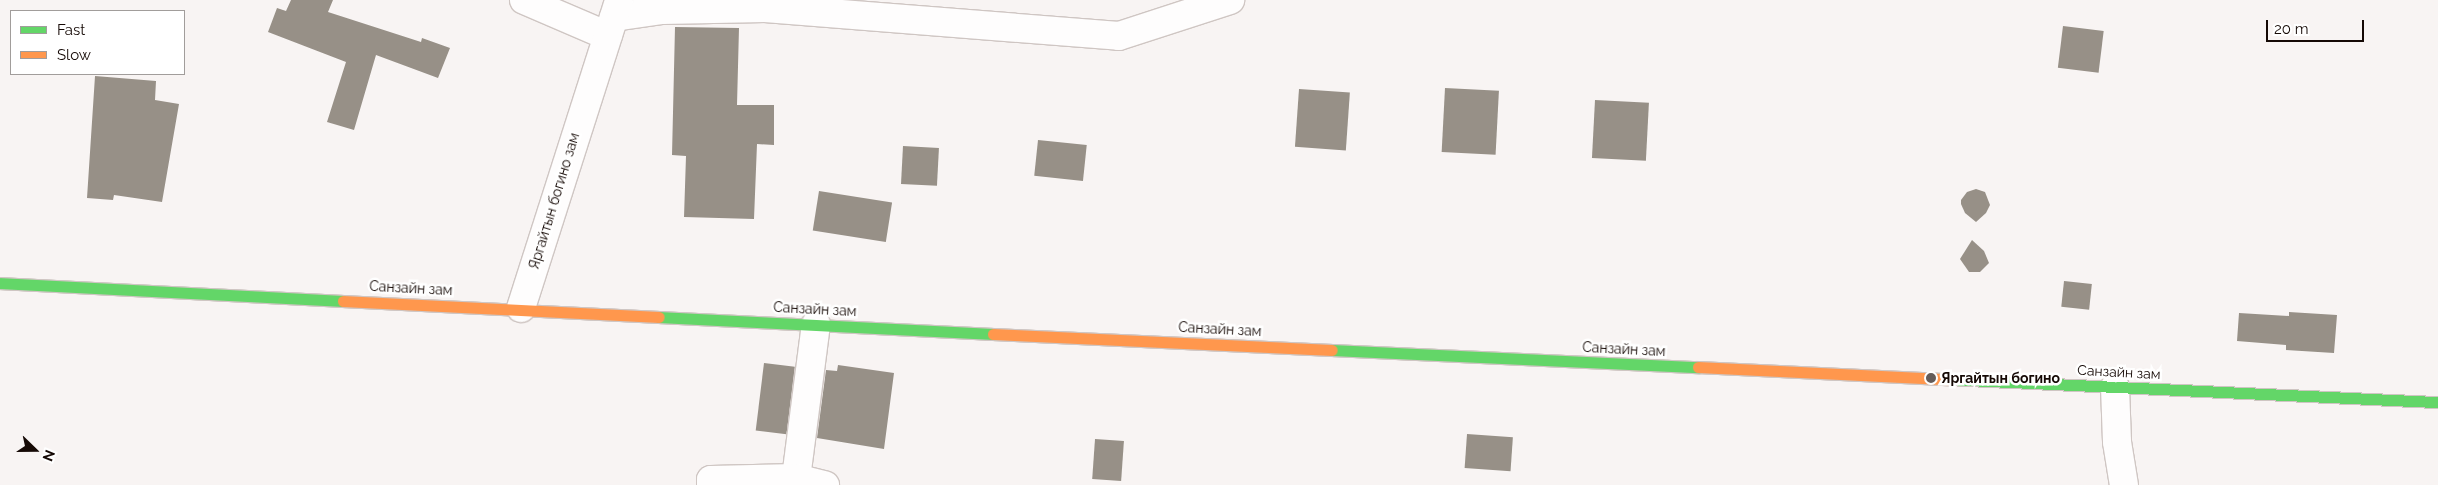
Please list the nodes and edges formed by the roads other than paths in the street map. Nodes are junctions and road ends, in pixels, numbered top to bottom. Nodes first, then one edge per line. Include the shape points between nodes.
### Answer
1 (524, 0) edge
2 (1230, 0) edge
3 (614, 18) edge
4 (0, 283) edge
5 (521, 308) junction
6 (816, 324) junction
7 (2115, 387) junction
8 (2438, 402) edge
9 (796, 478) junction
10 (711, 485) edge
11 (825, 485) edge
12 (2124, 485) edge

1 - 3 street
2 - 3 street via 1119,36 765,8 662,10
3 - 5 street, Яргайтын богино зам
4 - 5 main road, Санзайн зам
5 - 6 main road, Санзайн зам
6 - 7 main road, Санзайн зам
6 - 9 street
7 - 8 main road, Санзайн зам
7 - 12 street
9 - 10 street via 711,480
9 - 11 street

